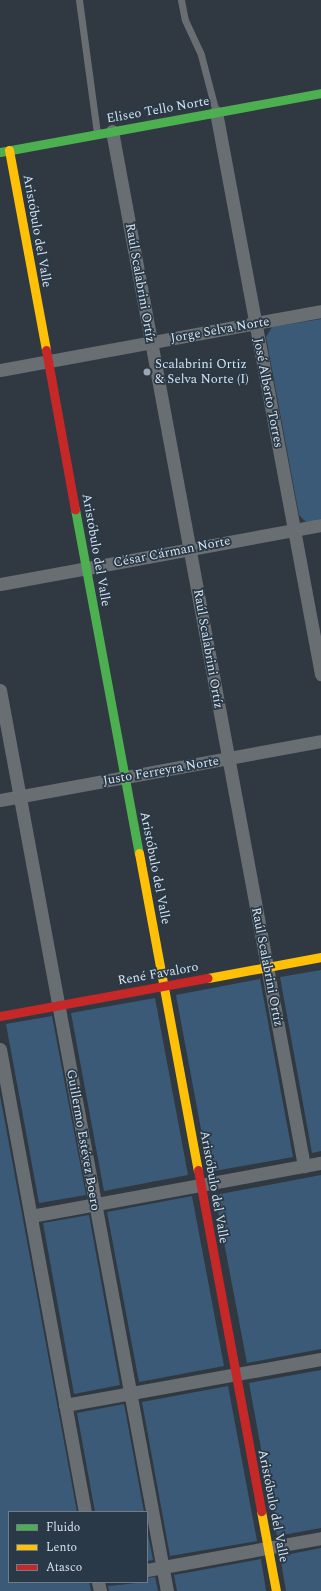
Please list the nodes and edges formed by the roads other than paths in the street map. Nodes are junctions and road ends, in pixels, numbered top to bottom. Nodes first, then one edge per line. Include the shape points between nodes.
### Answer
1 (79, 0) edge
2 (181, 0) edge
3 (321, 93) edge
4 (216, 112) junction
5 (112, 132) junction
6 (97, 134) junction
7 (4, 151) edge
8 (321, 311) edge
9 (255, 323) junction
10 (151, 342) junction
11 (48, 361) junction
12 (0, 370) edge
13 (321, 525) edge
14 (294, 530) junction
15 (190, 549) junction
16 (86, 568) junction
17 (0, 584) edge
18 (321, 674) edge
19 (0, 690) edge
20 (321, 741) edge
21 (228, 758) junction
22 (125, 777) junction
23 (20, 796) junction
24 (0, 800) edge
25 (321, 957) edge
26 (267, 967) junction
27 (164, 986) junction
28 (58, 1005) junction
29 (0, 1016) edge
30 (0, 1049) edge
31 (321, 1163) edge
32 (304, 1166) junction
33 (201, 1185) junction
34 (95, 1204) junction
35 (31, 1216) junction
36 (321, 1359) edge
37 (236, 1374) junction
38 (130, 1393) junction
39 (66, 1405) junction
40 (85, 1511) edge
41 (321, 1538) edge
42 (268, 1548) junction
43 (162, 1567) junction
44 (148, 1570) edge
45 (167, 1591) edge
46 (276, 1591) edge

1 - 6 lane
2 - 4 lane via 185,20 201,55
3 - 4 street, Eliseo Tello Norte
4 - 5 street, Eliseo Tello Norte
4 - 9 street, José Alberto Torres
5 - 6 street, Eliseo Tello Norte
5 - 10 street, Raúl Scalabrini Ortíz
6 - 7 street, Eliseo Tello Norte
7 - 11 street, Aristóbulo del Valle
8 - 9 street, Jorge Selva Norte
9 - 10 street, Jorge Selva Norte
9 - 14 street, José Alberto Torres
10 - 11 street, Jorge Selva Norte
10 - 15 street, Raúl Scalabrini Ortíz
11 - 12 street, Jorge Selva Norte
11 - 16 street, Aristóbulo del Valle
13 - 14 street, César Cárman Norte
14 - 15 street, César Cárman Norte
14 - 18 street, José Alberto Torres
15 - 16 street, César Cárman Norte
15 - 21 street, Raúl Scalabrini Ortíz
16 - 17 street, César Cárman Norte
16 - 22 street, Aristóbulo del Valle
19 - 23 street, Guillermo Estévez Boero
20 - 21 street, Justo Ferreyra Norte
21 - 22 street, Justo Ferreyra Norte
21 - 26 street, Raúl Scalabrini Ortíz
22 - 23 street, Justo Ferreyra Norte
22 - 27 street, Aristóbulo del Valle
23 - 24 street, Justo Ferreyra Norte
23 - 28 street, Guillermo Estévez Boero
25 - 26 street, René Favaloro
26 - 27 street, René Favaloro
26 - 32 street, Raúl Scalabrini Ortíz
27 - 28 street, René Favaloro
27 - 33 street, Aristóbulo del Valle
28 - 29 street, René Favaloro
28 - 34 street, Guillermo Estévez Boero
30 - 35 street
31 - 32 street
32 - 33 street
33 - 34 street
33 - 37 street, Aristóbulo del Valle
34 - 35 street
34 - 38 street, Guillermo Estévez Boero
35 - 39 street
36 - 37 street
37 - 38 street
37 - 42 street, Aristóbulo del Valle
38 - 39 street
38 - 43 street, Guillermo Estévez Boero
39 - 40 street
41 - 42 street
42 - 43 street
42 - 46 street, Aristóbulo del Valle
43 - 44 street
43 - 45 street, Guillermo Estévez Boero

